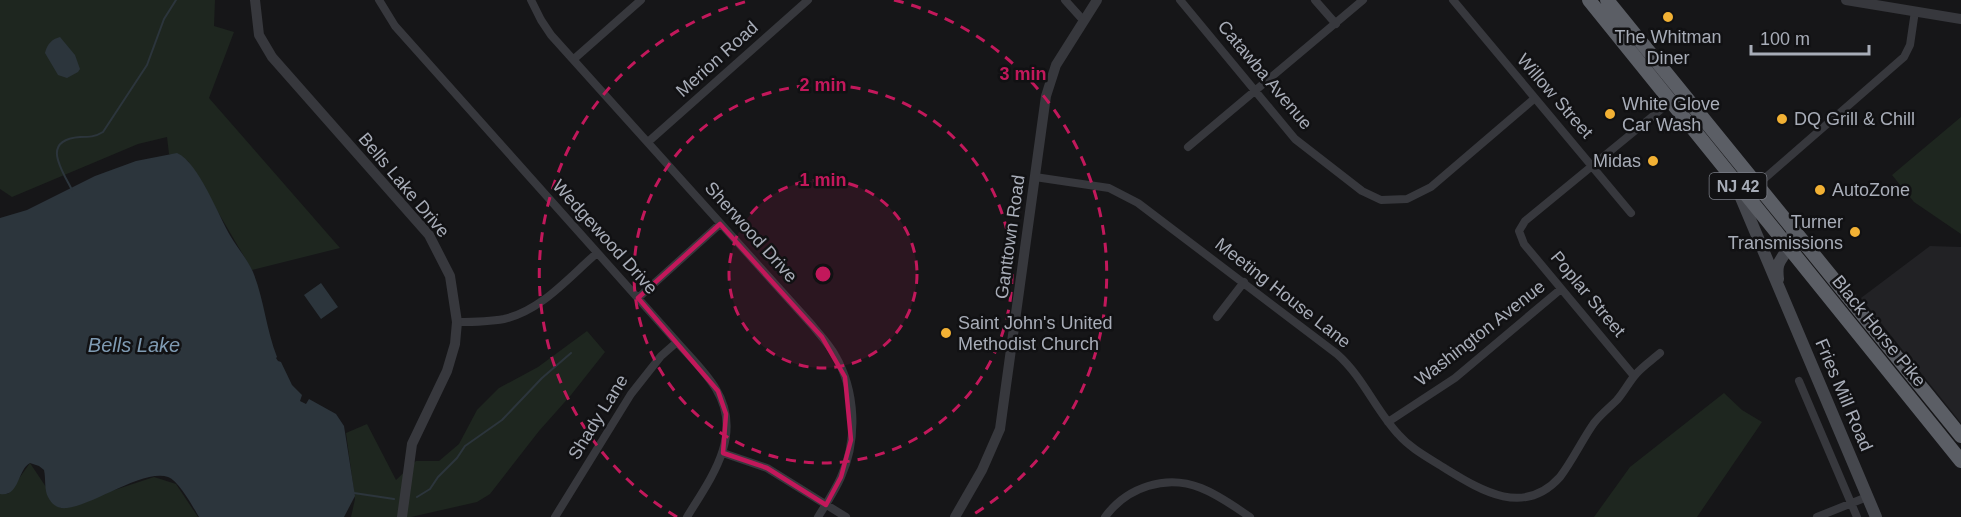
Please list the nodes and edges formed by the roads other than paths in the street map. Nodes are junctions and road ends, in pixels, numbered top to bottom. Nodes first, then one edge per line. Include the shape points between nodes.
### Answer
1 (255, 0) edge
2 (379, 0) edge
3 (531, 0) edge
4 (640, 0) edge
5 (808, 0) edge
6 (1065, 0) edge
7 (1097, 0) edge
8 (1180, 0) edge
9 (1315, 0) edge
10 (1363, 0) edge
11 (1453, 0) edge
12 (1588, 0) edge
13 (1607, 0) edge
14 (1846, 0) edge
15 (1915, 11) junction
16 (1961, 19) edge
17 (1083, 20) junction
18 (1336, 24) junction
19 (574, 60) junction
20 (1256, 91) junction
21 (1535, 98) junction
22 (1670, 102) junction
23 (648, 142) junction
24 (1188, 147) dead end
25 (1592, 165) junction
26 (1035, 177) junction
27 (1733, 179) junction
28 (1757, 184) junction
29 (1631, 213) dead end
30 (720, 224) junction
31 (1793, 229) junction
32 (1788, 249) junction
33 (597, 253) junction
34 (1244, 282) junction
35 (1779, 286) junction
36 (1562, 289) junction
37 (638, 298) junction
38 (1217, 317) dead end
39 (457, 322) junction
40 (677, 342) junction
41 (1660, 353) dead end
42 (1634, 376) junction
43 (1799, 381) dead end
44 (1924, 416) junction
45 (1388, 422) junction
46 (1961, 436) edge
47 (1961, 447) edge
48 (723, 453) junction
49 (1961, 461) edge
50 (1867, 498) junction
51 (1851, 503) junction
52 (826, 505) junction
53 (957, 514) edge
54 (402, 517) edge
55 (555, 517) edge
56 (687, 517) edge
57 (818, 517) edge
58 (846, 517) edge
59 (969, 517) edge
60 (1105, 517) edge
61 (1250, 517) edge
62 (1817, 517) edge
63 (1857, 517) edge
64 (1876, 517) edge

1 - 39 street, Bells Lake Drive via 260,35 272,57 435,245 450,276
2 - 33 street, Wedgewood Drive via 395,26
3 - 19 street, Sherwood Drive via 546,28
4 - 19 street
5 - 23 street, Merion Road
6 - 17 street
7 - 17 street, Ganttown Road
8 - 20 street, Catawba Avenue
9 - 18 street
10 - 18 street
11 - 21 street, Willow Street
12 - 22 highway, Black Horse Pike / NJ 42
13 - 28 highway, Black Horse Pike / NJ 42
14 - 15 street
15 - 16 street
15 - 28 street via 1910,45 1904,57
17 - 26 street, Ganttown Road via 1050,81
18 - 20 street
19 - 23 street, Sherwood Drive
20 - 21 street, Catawba Avenue via 1303,147 1362,191 1392,201 1431,187
20 - 24 street
21 - 25 street, Willow Street
22 - 25 street
22 - 27 highway, Black Horse Pike / NJ 42
23 - 30 street, Sherwood Drive
25 - 29 street, Willow Street
25 - 36 street, Poplar Street via 1525,220 1519,231 1524,244
26 - 34 street, Meeting House Lane via 1097,185 1123,194
26 - 53 street, Ganttown Road via 1000,429
27 - 32 highway, Black Horse Pike / NJ 42
27 - 35 main road, Fries Mill Road
28 - 31 highway, Black Horse Pike / NJ 42
30 - 37 street
30 - 52 street, Sherwood Drive via 822,337 845,377 852,412 850,446 841,477
31 - 32 main road, Fries Mill Road
31 - 46 highway, Black Horse Pike / NJ 42
32 - 35 main road, Fries Mill Road via 1778,265
32 - 44 highway, Black Horse Pike / NJ 42
33 - 37 street, Wedgewood Drive
33 - 39 street via 524,312 497,320
34 - 38 street
34 - 45 street, Meeting House Lane via 1343,359
35 - 50 main road, Fries Mill Road
36 - 42 street, Poplar Street
36 - 45 street, Washington Avenue via 1455,378
37 - 40 street, Wedgewood Drive
39 - 54 street, Bells Lake Drive via 450,364 412,444
40 - 48 street, Wedgewood Drive via 721,398 727,424
40 - 55 street, Shady Lane via 631,394
41 - 42 street, Meeting House Lane
42 - 45 street, Meeting House Lane via 1594,423 1557,479 1525,498 1505,499 1484,492 1411,447
43 - 51 street, Fries Mill Road
44 - 47 highway via 1933,419
44 - 49 highway, Black Horse Pike / NJ 42
48 - 52 street via 767,468
48 - 56 street, Wedgewood Drive
50 - 51 street
50 - 64 main road, Fries Mill Road
51 - 62 street
51 - 63 street, Fries Mill Road
52 - 57 street, Sherwood Drive
52 - 58 street
53 - 59 street
60 - 61 street via 1128,494 1170,483 1205,490

